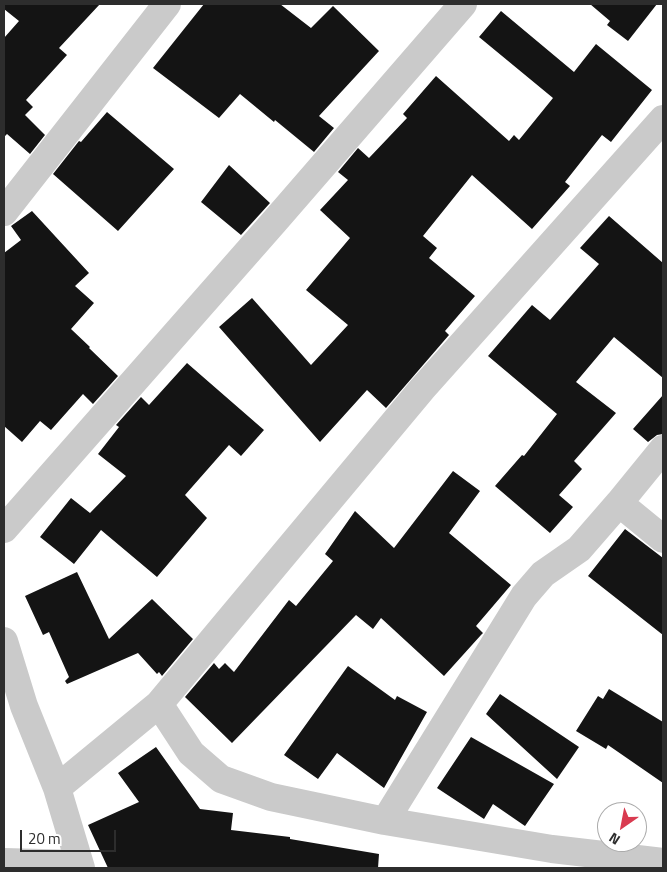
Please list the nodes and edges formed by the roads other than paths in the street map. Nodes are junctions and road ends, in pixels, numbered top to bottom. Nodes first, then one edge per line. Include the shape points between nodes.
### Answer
1 (167, 4) edge
2 (463, 4) edge
3 (663, 119) edge
4 (4, 212) edge
5 (663, 449) edge
6 (619, 504) junction
7 (4, 529) edge
8 (663, 538) edge
9 (4, 641) edge
10 (159, 704) junction
11 (57, 788) junction
12 (385, 820) junction
13 (4, 862) edge
14 (663, 862) edge
15 (80, 866) edge

1 - 4 street
2 - 7 street
3 - 10 street via 422,389
5 - 6 street
6 - 8 street
6 - 12 street via 579,550 543,574 524,596
9 - 11 street via 24,706
10 - 11 street
10 - 12 street via 191,753 221,778 271,797
11 - 15 street
12 - 14 street via 552,848
13 - 15 street

